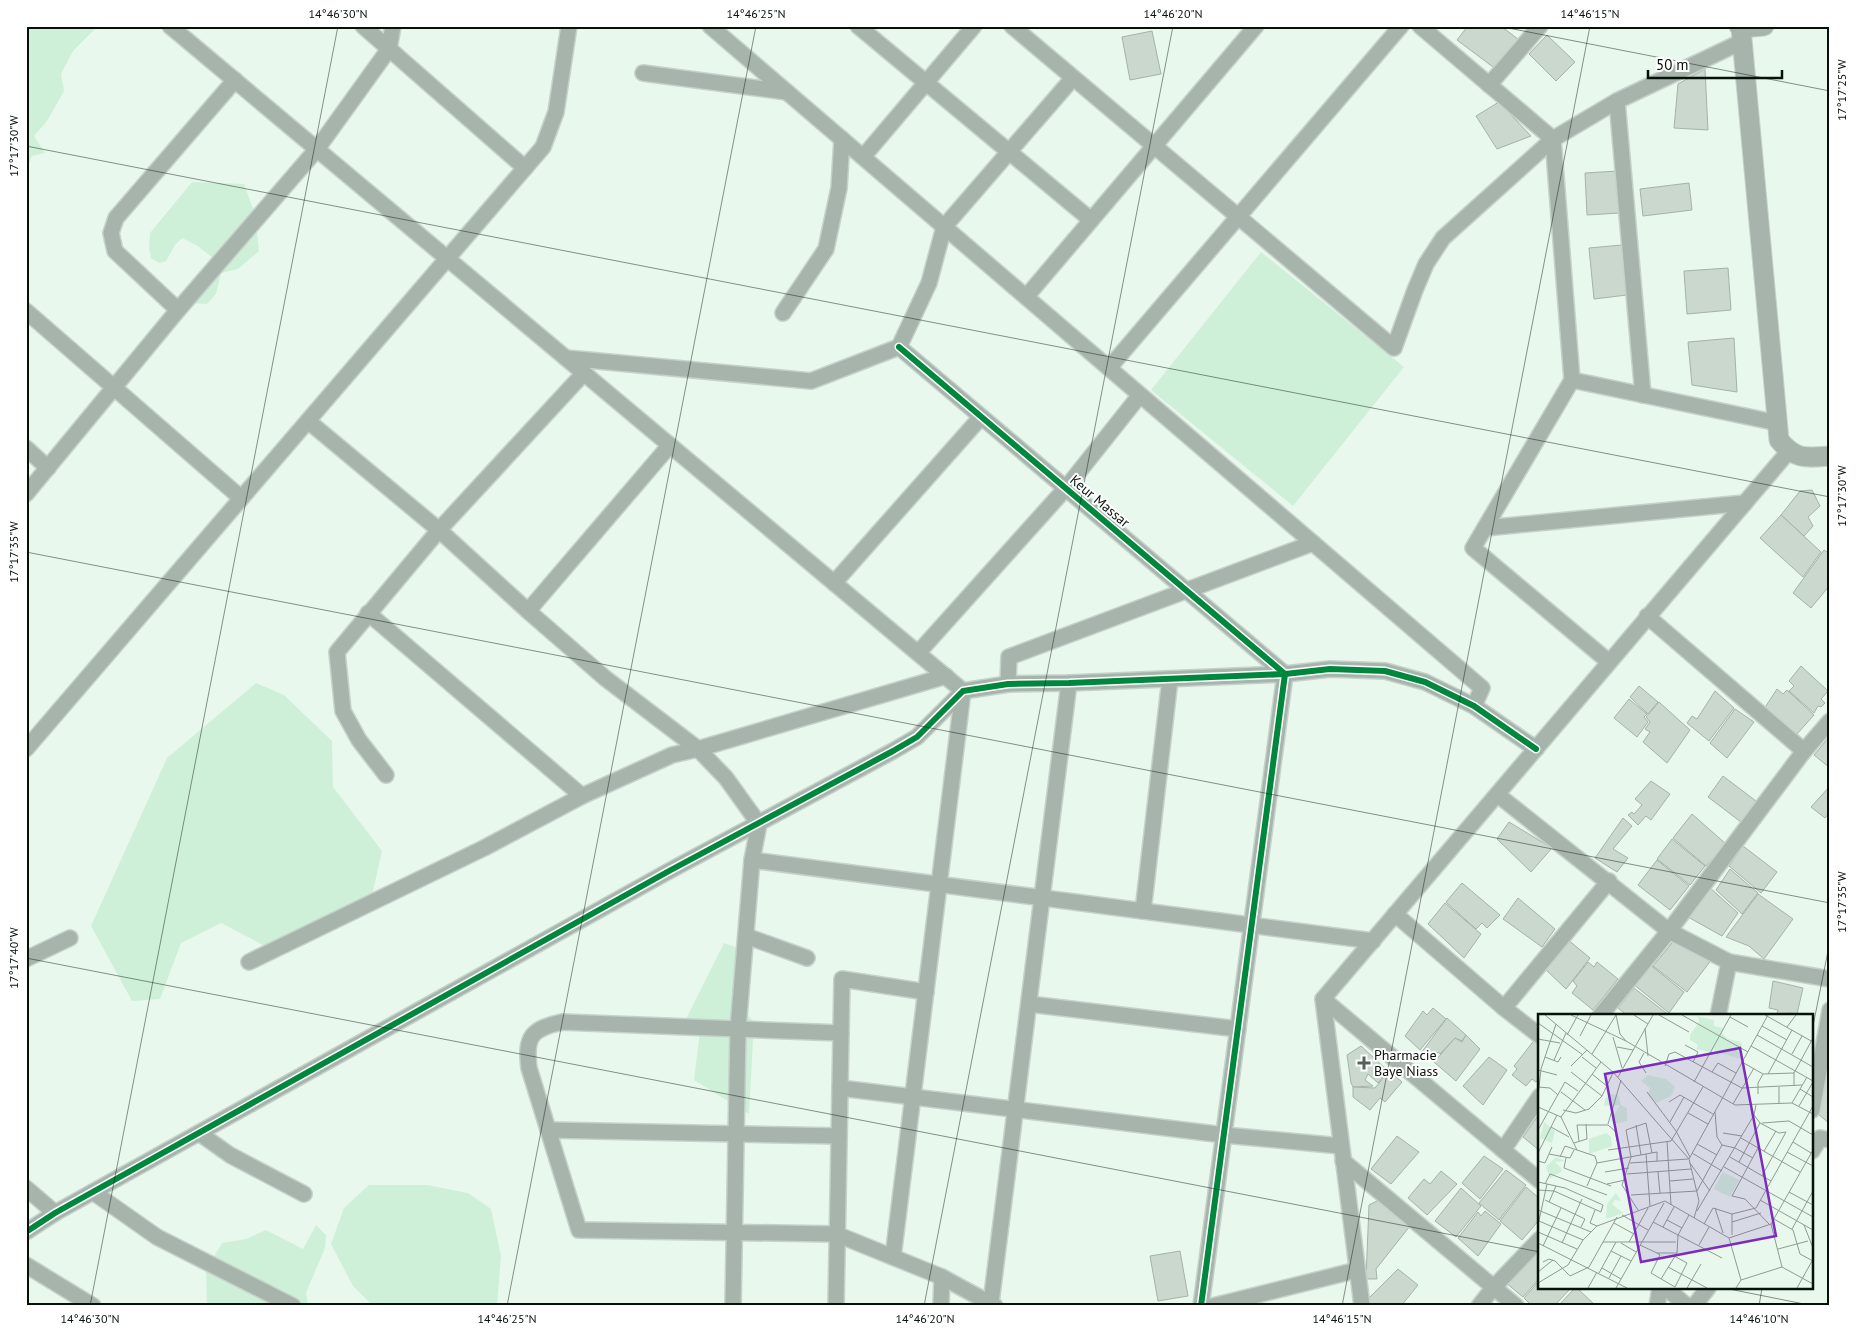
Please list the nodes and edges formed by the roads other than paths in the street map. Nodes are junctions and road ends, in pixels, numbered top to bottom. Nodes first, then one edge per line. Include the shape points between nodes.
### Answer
1 (170, 26) edge
2 (363, 26) edge
3 (393, 26) edge
4 (569, 26) edge
5 (710, 26) edge
6 (858, 26) edge
7 (974, 26) edge
8 (1012, 26) edge
9 (1256, 26) edge
10 (1401, 26) edge
11 (1420, 26) edge
12 (1540, 26) edge
13 (1764, 26) edge
14 (1741, 32) edge
15 (389, 49) junction
16 (643, 73) dead end
17 (1073, 78) junction
18 (235, 80) junction
19 (926, 83) junction
20 (1489, 85) junction
21 (787, 92) junction
22 (1617, 100) junction
23 (842, 139) junction
24 (1553, 139) junction
25 (1154, 146) junction
26 (317, 149) junction
27 (1008, 151) junction
28 (863, 157) junction
29 (525, 168) junction
30 (1238, 217) junction
31 (1091, 220) junction
32 (944, 227) junction
33 (447, 258) junction
34 (1026, 297) junction
35 (178, 310) junction
36 (26, 311) edge
37 (783, 313) dead end
38 (899, 348) junction
39 (566, 358) junction
40 (1109, 368) junction
41 (584, 373) junction
42 (1572, 380) junction
43 (114, 387) junction
44 (1140, 395) junction
45 (1643, 395) junction
46 (981, 417) junction
47 (308, 421) junction
48 (1778, 423) junction
49 (670, 445) junction
50 (26, 448) edge
51 (1789, 450) junction
52 (1830, 456) edge
53 (48, 468) junction
54 (1066, 488) junction
55 (26, 494) edge
56 (241, 498) junction
57 (1745, 502) junction
58 (1485, 528) junction
59 (439, 530) junction
60 (1313, 543) junction
61 (834, 583) junction
62 (1186, 591) junction
63 (528, 611) junction
64 (368, 614) junction
65 (1647, 616) junction
66 (918, 653) junction
67 (1609, 662) junction
68 (1285, 674) junction
69 (946, 676) junction
70 (1170, 679) junction
71 (1069, 683) junction
72 (1008, 684) junction
73 (963, 691) junction
74 (1474, 706) junction
75 (1830, 721) edge
76 (29, 741) edge
77 (698, 749) junction
78 (1536, 749) junction
79 (1804, 751) junction
80 (386, 775) dead end
81 (1498, 795) junction
82 (582, 796) junction
83 (759, 824) junction
84 (752, 860) junction
85 (1609, 881) junction
86 (940, 885) junction
87 (1042, 898) junction
88 (1143, 911) junction
89 (1395, 914) junction
90 (1252, 925) junction
91 (1669, 931) junction
92 (746, 936) junction
93 (70, 938) dead end
94 (1373, 941) junction
95 (807, 958) dead end
96 (26, 959) edge
97 (249, 962) dead end
98 (1729, 962) junction
99 (1830, 979) edge
100 (926, 992) junction
101 (1323, 999) junction
102 (1029, 1004) junction
103 (1504, 1008) junction
104 (1830, 1010) edge
105 (1602, 1014) edge
106 (1718, 1014) edge
107 (738, 1028) junction
108 (1238, 1029) junction
109 (841, 1033) junction
110 (1538, 1034) edge
111 (840, 1088) junction
112 (914, 1097) junction
113 (1538, 1099) edge
114 (1814, 1099) edge
115 (1016, 1110) junction
116 (548, 1130) junction
117 (200, 1133) junction
118 (736, 1134) junction
119 (1224, 1135) junction
120 (839, 1136) junction
121 (1830, 1140) edge
122 (1814, 1148) edge
123 (1503, 1150) junction
124 (1342, 1154) junction
125 (1538, 1179) edge
126 (26, 1188) edge
127 (93, 1192) junction
128 (304, 1194) dead end
129 (55, 1213) junction
130 (26, 1232) edge
131 (735, 1232) junction
132 (836, 1234) junction
133 (1538, 1241) edge
134 (893, 1257) junction
135 (26, 1265) edge
136 (1357, 1270) junction
137 (942, 1278) junction
138 (1493, 1288) junction
139 (1660, 1290) edge
140 (1668, 1290) edge
141 (1706, 1290) edge
142 (993, 1305) edge
143 (93, 1306) edge
144 (293, 1306) edge
145 (734, 1306) edge
146 (836, 1306) edge
147 (941, 1306) edge
148 (1201, 1306) edge
149 (1214, 1306) edge
150 (1362, 1306) edge
151 (1479, 1306) edge
152 (1516, 1306) edge
153 (1657, 1306) edge
154 (1687, 1306) edge
155 (1694, 1306) edge

1 - 18 street
2 - 15 street
3 - 15 street
4 - 29 street via 556,112 543,147
5 - 21 street
6 - 19 street
7 - 19 street
8 - 17 street
9 - 25 street
10 - 30 street
11 - 20 street
12 - 20 street
13 - 14 street
14 - 22 street
14 - 48 street
15 - 26 street
15 - 29 street
16 - 21 street
17 - 25 street
17 - 27 street
18 - 26 street
18 - 35 street via 116,218 111,233 115,252
19 - 27 street
19 - 28 street
20 - 24 street
21 - 23 street
22 - 24 street
22 - 45 street
23 - 28 street
23 - 37 street via 840,188 826,248
24 - 30 street via 1443,238 1426,264 1394,348
24 - 42 street
25 - 30 street
25 - 31 street
26 - 33 street
26 - 35 street
27 - 31 street
27 - 32 street
28 - 32 street
29 - 33 street
30 - 40 street
31 - 34 street
32 - 34 street
32 - 38 street via 929,284
33 - 39 street
33 - 47 street
34 - 40 street
35 - 43 street
36 - 43 street
38 - 39 street via 811,381
38 - 46 street, Keur Massar
39 - 41 street
40 - 44 street
41 - 49 street
41 - 59 street
42 - 45 street
42 - 58 street
43 - 53 street
43 - 56 street
44 - 54 street
44 - 60 street
45 - 48 street
46 - 54 street, Keur Massar
46 - 61 street
47 - 56 street
47 - 59 street
48 - 51 street via 1779,440
49 - 61 street
49 - 63 street
50 - 53 street
51 - 52 street via 1804,458
51 - 57 street
53 - 55 street
54 - 62 street, Keur Massar
54 - 66 street
56 - 76 street
57 - 58 street
57 - 65 street
58 - 67 street via 1473,548
59 - 63 street
59 - 64 street
60 - 62 street
60 - 74 street via 1482,688
61 - 66 street
62 - 68 street, Keur Massar
62 - 72 street via 1009,657
63 - 77 street via 605,678
64 - 80 street via 337,652 343,711 359,740
64 - 82 street
65 - 67 street
65 - 79 street
66 - 69 street
67 - 78 street
68 - 70 street
68 - 74 street via 1330,669 1385,671 1425,682
68 - 90 street
69 - 73 street
69 - 77 street
70 - 71 street
70 - 88 street
71 - 72 street
71 - 87 street
72 - 73 street
73 - 83 street via 917,737
73 - 86 street
74 - 78 street
75 - 79 street
77 - 82 street via 672,755
77 - 83 street via 726,778
78 - 81 street
79 - 91 street
81 - 85 street
81 - 89 street
82 - 97 street via 484,848
83 - 84 street
83 - 117 street
84 - 86 street
84 - 92 street
85 - 91 street
85 - 103 street
86 - 87 street
86 - 100 street
87 - 88 street
87 - 102 street
88 - 90 street
89 - 94 street
89 - 103 street
90 - 94 street
90 - 108 street
91 - 98 street
91 - 105 street
92 - 95 street
92 - 107 street
93 - 96 street
94 - 101 street
98 - 99 street
98 - 106 street
100 - 109 street via 842,979
100 - 112 street
101 - 123 street
101 - 124 street
102 - 108 street
102 - 115 street
103 - 110 street
104 - 114 street
107 - 109 street
107 - 116 street via 562,1022 544,1026 529,1040 527,1049 529,1068
107 - 118 street
108 - 119 street
109 - 111 street
111 - 112 street
111 - 120 street
112 - 115 street
112 - 134 street
113 - 123 street
115 - 119 street
115 - 142 street
116 - 118 street
116 - 131 street via 580,1230
117 - 127 street
117 - 128 street via 230,1155
118 - 120 street
118 - 131 street
119 - 124 street
119 - 148 street
120 - 132 street
121 - 122 street via 1820,1138
123 - 125 street
124 - 136 street
124 - 138 street
126 - 129 street
127 - 129 street
127 - 144 street via 157,1237
129 - 130 street
131 - 132 street
131 - 145 street
132 - 134 street
132 - 146 street
133 - 138 street
134 - 137 street
135 - 143 street
136 - 149 street
136 - 150 street
137 - 142 street
137 - 147 street
138 - 151 street
138 - 152 street
139 - 153 street
140 - 154 street
141 - 155 street

